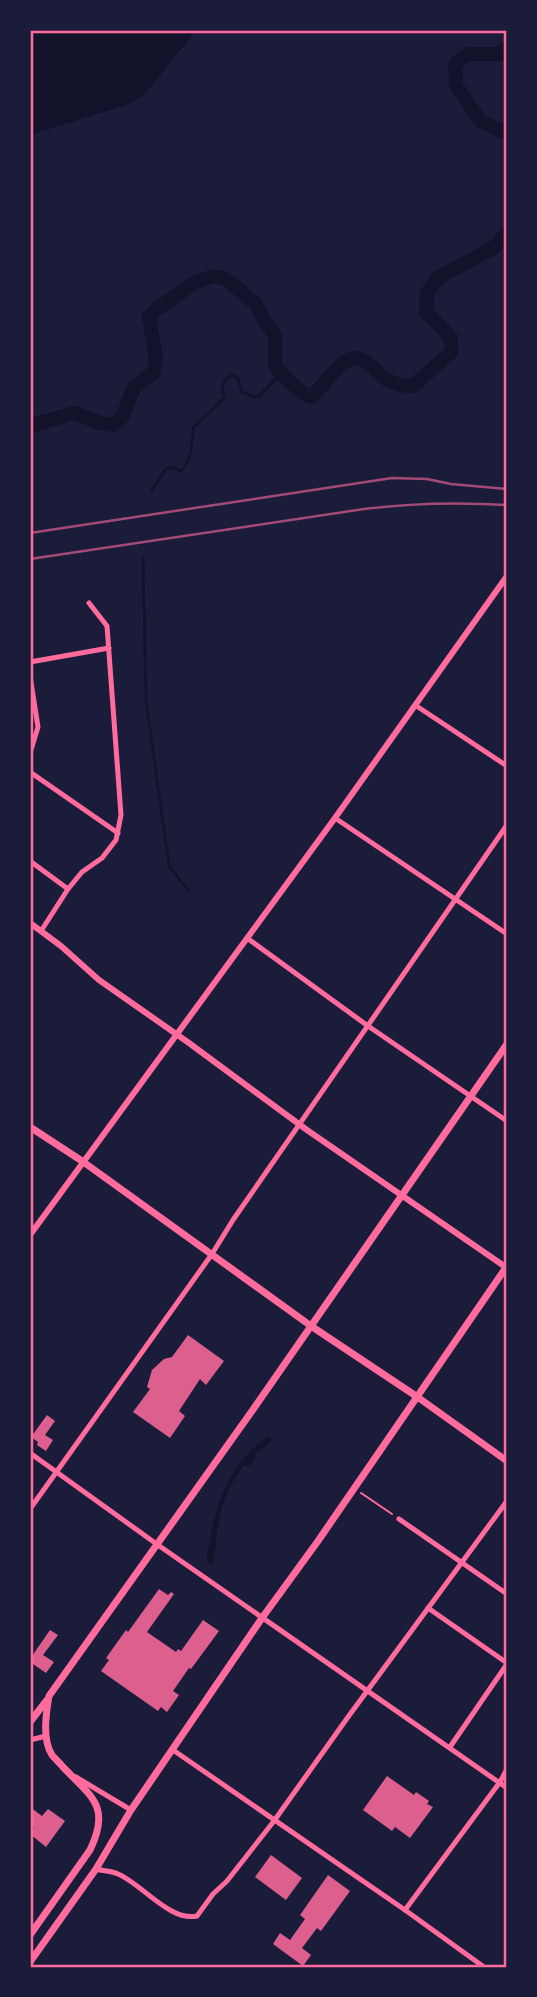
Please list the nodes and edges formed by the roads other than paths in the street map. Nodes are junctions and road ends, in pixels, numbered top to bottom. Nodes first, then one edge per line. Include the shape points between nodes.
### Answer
1 (507, 576) edge
2 (89, 603) dead end
3 (109, 648) junction
4 (30, 662) edge
5 (30, 676) edge
6 (415, 705) junction
7 (30, 753) edge
8 (507, 766) edge
9 (30, 772) edge
10 (335, 818) junction
11 (507, 825) edge
12 (118, 833) junction
13 (30, 861) edge
14 (68, 889) junction
15 (456, 900) junction
16 (30, 923) edge
17 (41, 931) junction
18 (507, 934) edge
19 (247, 938) junction
20 (368, 1026) junction
21 (176, 1034) junction
22 (507, 1044) edge
23 (471, 1097) junction
24 (507, 1121) edge
25 (300, 1124) junction
26 (30, 1127) edge
27 (82, 1161) junction
28 (401, 1195) junction
29 (30, 1235) edge
30 (212, 1254) junction
31 (507, 1267) edge
32 (311, 1326) junction
33 (416, 1396) junction
34 (30, 1453) edge
35 (507, 1461) edge
36 (57, 1471) junction
37 (507, 1501) edge
38 (30, 1509) edge
39 (399, 1519) road end
40 (158, 1545) junction
41 (462, 1563) junction
42 (507, 1594) edge
43 (428, 1608) junction
44 (262, 1618) junction
45 (507, 1664) edge
46 (368, 1690) junction
47 (49, 1696) junction
48 (30, 1722) edge
49 (46, 1737) junction
50 (30, 1740) edge
51 (450, 1747) junction
52 (173, 1750) junction
53 (507, 1769) edge
54 (70, 1774) junction
55 (500, 1783) junction
56 (507, 1788) edge
57 (131, 1811) junction
58 (274, 1821) junction
59 (96, 1870) junction
60 (405, 1910) junction
61 (30, 1935) edge
62 (31, 1958) edge
63 (484, 1967) edge

1 - 6 street
2 - 3 street via 107,625
3 - 4 street
3 - 12 street via 121,815
5 - 7 street via 38,727
6 - 8 street
6 - 10 street
9 - 12 street
10 - 15 street
10 - 19 street
11 - 15 street
12 - 14 street via 102,858
13 - 14 street
14 - 17 street
15 - 18 street
15 - 20 street
16 - 17 street
17 - 21 street via 99,980
19 - 20 street
19 - 21 street
20 - 23 street
20 - 25 street
21 - 25 street
21 - 27 street
22 - 23 main road
23 - 24 street
23 - 28 main road
25 - 28 street
25 - 30 street
26 - 27 main road
27 - 29 street
27 - 30 main road
28 - 31 street
28 - 32 main road
30 - 32 main road
30 - 36 street
31 - 33 main road
32 - 33 main road
32 - 40 main road
33 - 35 main road
33 - 44 main road
34 - 36 street
36 - 38 street
36 - 40 street
37 - 41 street
39 - 41 street
40 - 44 street
40 - 47 main road
41 - 42 street
41 - 43 street
43 - 45 street
43 - 46 street
44 - 46 street
44 - 52 main road
45 - 51 street
46 - 51 street
46 - 58 street
47 - 48 main road
47 - 49 main road
49 - 50 street
49 - 54 main road via 51,1754
51 - 55 street
52 - 57 main road
52 - 58 street
53 - 55 street
54 - 57 street
54 - 61 main road via 89,1792 100,1814 96,1837
55 - 56 street
55 - 60 street
57 - 59 main road
58 - 59 street via 197,1916 188,1918 174,1912 118,1874
58 - 60 street
59 - 62 main road
60 - 63 street

